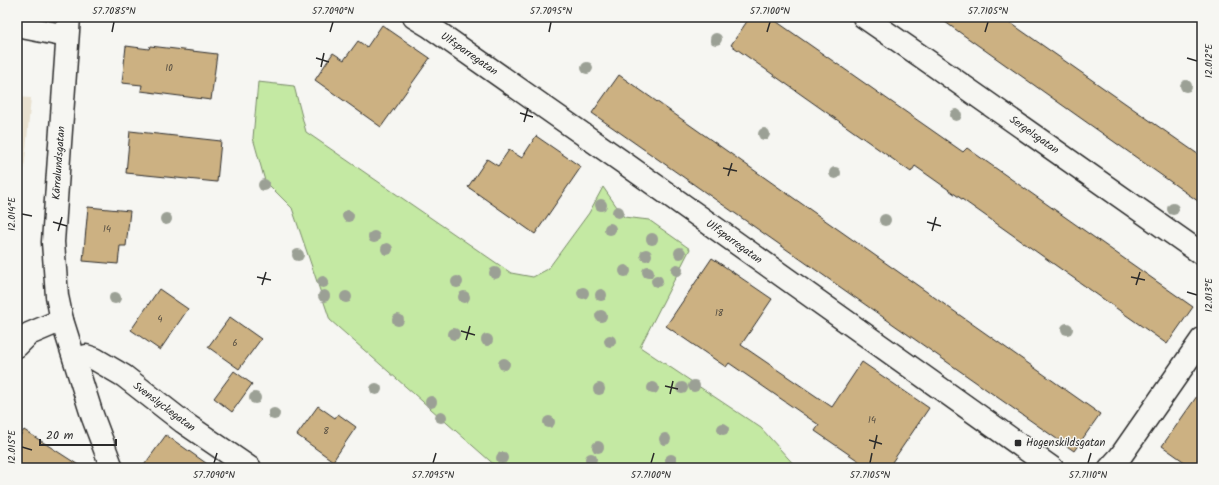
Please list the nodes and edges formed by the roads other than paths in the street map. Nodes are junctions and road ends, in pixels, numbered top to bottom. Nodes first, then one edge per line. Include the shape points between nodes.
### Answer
1 (414, 17) edge
2 (864, 17) edge
3 (17, 26) edge
4 (68, 27) edge
5 (1202, 254) edge
6 (62, 320) junction
7 (1202, 339) edge
8 (17, 346) edge
9 (75, 360) junction
10 (112, 468) edge
11 (250, 468) edge
12 (1052, 468) edge
13 (1110, 468) edge

1 - 12 street, Ulfsparregatan via 620,160
2 - 5 street, Sergelsgatan
3 - 4 street
4 - 6 street, Kärralundsgatan via 54,242 56,296
6 - 8 street via 28,334
6 - 9 street, Kärralundsgatan
7 - 13 street via 1120,458
9 - 10 street, Kärralundsgatan
9 - 11 street, Svenslyckegatan via 86,356 124,376 183,422

